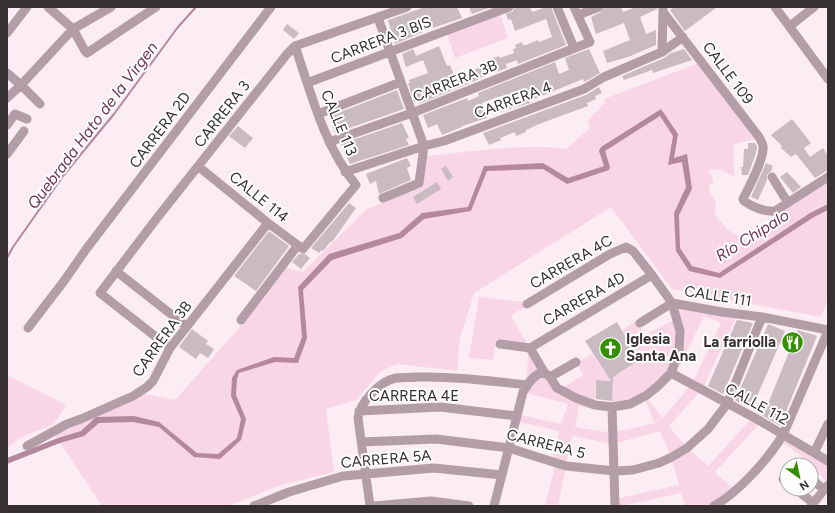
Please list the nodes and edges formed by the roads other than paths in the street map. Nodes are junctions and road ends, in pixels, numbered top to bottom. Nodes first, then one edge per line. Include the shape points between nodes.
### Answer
1 (27, 7) edge
2 (48, 7) edge
3 (111, 7) edge
4 (156, 7) edge
5 (271, 7) edge
6 (407, 7) edge
7 (509, 7) edge
8 (557, 7) edge
9 (599, 7) edge
10 (775, 7) edge
11 (814, 7) edge
12 (576, 11) edge
13 (664, 13) edge
14 (378, 18) junction
15 (790, 26) junction
16 (73, 29) junction
17 (7, 33) edge
18 (683, 37) junction
19 (295, 46) junction
20 (574, 48) junction
21 (390, 52) junction
22 (662, 52) junction
23 (7, 73) edge
24 (828, 79) edge
25 (401, 82) junction
26 (307, 83) junction
27 (21, 85) junction
28 (7, 98) edge
29 (40, 104) dead end
30 (412, 113) junction
31 (318, 114) junction
32 (27, 120) dead end
33 (7, 125) edge
34 (24, 131) dead end
35 (10, 142) edge
36 (329, 142) junction
37 (424, 146) junction
38 (7, 154) edge
39 (199, 167) junction
40 (345, 172) junction
41 (772, 177) dead end
42 (828, 177) edge
43 (383, 198) dead end
44 (788, 203) junction
45 (268, 223) junction
46 (300, 247) junction
47 (629, 248) joint
48 (116, 271) junction
49 (652, 275) junction
50 (672, 303) junction
51 (528, 304) dead end
52 (762, 317) junction
53 (241, 320) dead end
54 (640, 323) dead end
55 (186, 326) junction
56 (28, 328) dead end
57 (828, 330) edge
58 (500, 344) dead end
59 (170, 348) junction
60 (530, 348) junction
61 (576, 362) dead end
62 (671, 373) junction
63 (547, 374) junction
64 (527, 385) junction
65 (727, 404) junction
66 (612, 407) junction
67 (359, 410) junction
68 (517, 416) junction
69 (828, 424) edge
70 (783, 434) junction
71 (361, 442) junction
72 (27, 446) dead end
73 (509, 448) junction
74 (814, 453) junction
75 (828, 461) edge
76 (615, 472) junction
77 (365, 473) junction
78 (502, 476) junction
79 (826, 487) edge
80 (804, 497) edge
81 (717, 505) edge
82 (812, 505) edge
83 (254, 506) edge
84 (370, 506) edge
85 (374, 506) edge
86 (469, 506) edge
87 (494, 506) edge
88 (616, 506) edge

1 - 17 street
2 - 16 street
3 - 16 street
4 - 16 street via 88,53
5 - 56 street, CARRERA 2D
6 - 14 street, CARRERA 3
7 - 21 street, CARRERA 3 BIS
8 - 20 street
9 - 12 street
10 - 15 street
11 - 15 street
12 - 20 street, CARRERA 3B via 590,42
13 - 18 street, CALLE 109
13 - 22 street
14 - 19 street, CARRERA 3
14 - 21 street
15 - 24 street
16 - 27 street
18 - 22 street, CARRERA 4
18 - 44 street, CALLE 109 via 759,137 763,148 761,160 744,200 752,206 770,212
19 - 26 street, CALLE 113
19 - 39 street, CARRERA 3
20 - 30 street, CARRERA 3B
21 - 25 street
21 - 26 street, CARRERA 3 BIS
22 - 37 street, CARRERA 4 via 604,77 584,89 444,141
23 - 27 street
25 - 30 street
25 - 31 street
26 - 31 street, CALLE 113
27 - 28 street
27 - 29 street
30 - 36 street, CARRERA 3B
30 - 37 street
31 - 36 street, CALLE 113
32 - 33 street via 16,114
34 - 35 street
35 - 38 street
36 - 40 street, CALLE 113
37 - 40 street, CARRERA 4
37 - 43 street via 417,184
39 - 45 street, CALLE 114
39 - 48 street, CARRERA 3
40 - 46 street, CALLE 113 via 356,185
41 - 44 street
42 - 44 street
45 - 46 street, CALLE 114
45 - 55 street, CARRERA 3B
46 - 53 street
47 - 49 street, CALLE 111
47 - 51 street, CARRERA 4C via 622,248 610,254
48 - 55 street
48 - 59 street, CARRERA 3 via 100,293
49 - 50 street, CALLE 111
49 - 60 street, CARRERA 4D
50 - 52 street, CALLE 111
50 - 54 street
50 - 62 street via 680,331 679,351
52 - 57 street, CALLE 111
52 - 65 street, CARRERA 5
55 - 59 street, CARRERA 3B
57 - 70 street
58 - 60 street
59 - 72 street, CARRERA 3B via 153,381 133,396 67,424
60 - 63 street
61 - 63 street
62 - 65 street, CALLE 112
62 - 66 street via 642,398 630,404
63 - 64 street via 539,373
63 - 66 street via 557,388 576,398 595,405
64 - 67 street via 442,376 395,378 374,391
64 - 68 street
65 - 70 street, CALLE 112
65 - 76 street, CARRERA 5 via 708,429 687,448 659,463
66 - 76 street
67 - 68 street, CARRERA 4E via 440,407
67 - 71 street
68 - 73 street
69 - 74 street
70 - 74 street, CALLE 112
70 - 81 street via 758,467
71 - 73 street, CARRERA 5 via 436,439
71 - 77 street
73 - 76 street, CARRERA 5 via 566,466
73 - 78 street
74 - 75 street, CALLE 112
76 - 88 street
77 - 78 street, CARRERA 5A via 434,468
77 - 83 street, CARRERA 5A via 342,476
77 - 84 street
78 - 87 street
79 - 82 street
80 - 82 street
85 - 86 street via 431,501

